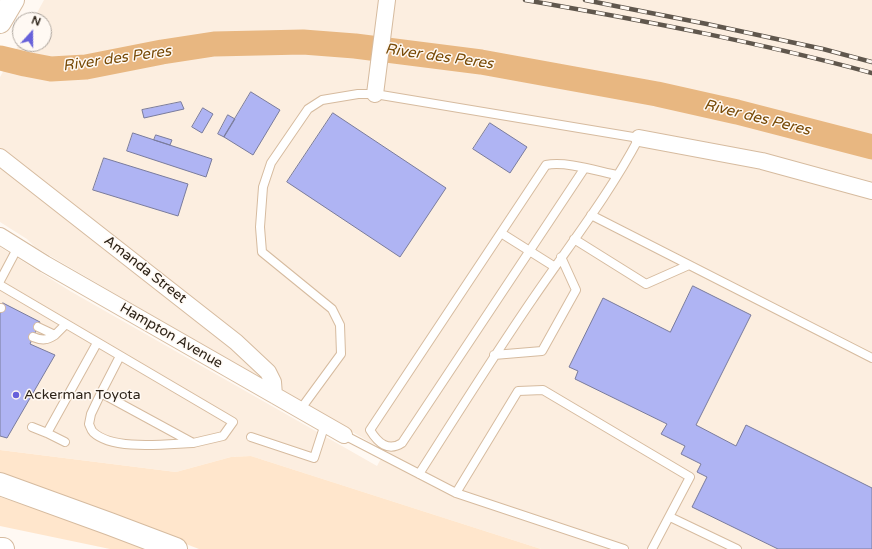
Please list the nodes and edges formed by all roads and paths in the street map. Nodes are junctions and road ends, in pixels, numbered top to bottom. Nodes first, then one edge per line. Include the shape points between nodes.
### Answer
1 (13, 0) edge
2 (386, 8) edge
3 (0, 22) edge
4 (375, 94) junction
5 (639, 138) junction
6 (0, 157) edge
7 (584, 169) junction
8 (617, 175) junction
9 (872, 191) edge
10 (591, 214) junction
11 (501, 233) junction
12 (0, 236) edge
13 (574, 239) junction
14 (18, 247) junction
15 (530, 251) junction
16 (561, 257) junction
17 (689, 265) junction
18 (555, 267) junction
19 (0, 281) edge
20 (0, 284) edge
21 (66, 324) junction
22 (38, 327) dead end
23 (55, 335) junction
24 (33, 337) dead end
25 (97, 343) junction
26 (494, 355) junction
27 (120, 356) junction
28 (872, 358) edge
29 (101, 393) junction
30 (274, 395) junction
31 (300, 410) junction
32 (325, 424) junction
33 (32, 427) dead end
34 (47, 433) junction
35 (344, 435) joint
36 (251, 437) dead end
37 (66, 442) dead end
38 (193, 443) junction
39 (420, 474) junction
40 (0, 484) edge
41 (456, 494) junction
42 (670, 517) junction
43 (176, 549) edge
44 (624, 549) edge
45 (652, 549) edge
46 (737, 549) edge

1 - 3 main road
2 - 4 street
4 - 5 lane
4 - 31 lane via 322,100 308,109 271,163 263,187 260,227 262,252 332,309 340,325 340,354
5 - 8 lane
5 - 9 street via 762,161
6 - 30 street, Amanda Street via 236,342 268,372 273,382
7 - 8 lane
7 - 11 lane via 555,163 546,165
7 - 15 lane
8 - 10 lane
10 - 13 lane
10 - 17 lane
11 - 15 lane
11 - 15 lane via 370,430 377,440 390,447 402,443
12 - 14 street, Hampton Avenue
13 - 16 lane
13 - 17 lane via 646,284
14 - 19 lane
14 - 30 street, Hampton Avenue
15 - 18 lane
16 - 18 lane
16 - 26 lane via 576,290 542,351
17 - 28 lane
18 - 26 lane
20 - 21 lane
21 - 23 lane
21 - 25 lane
22 - 23 lane
23 - 24 lane via 47,340
25 - 27 lane
25 - 34 lane
26 - 39 lane
27 - 29 lane
27 - 38 lane via 233,422 223,436
29 - 38 lane
29 - 38 lane via 89,424 93,432 109,441 124,445
30 - 31 street, Hampton Avenue
31 - 32 street, Hampton Avenue
32 - 35 street, Hampton Avenue
32 - 36 lane via 314,458
33 - 34 lane
34 - 37 lane
35 - 39 lane
39 - 41 lane
40 - 43 main road
41 - 42 lane via 518,390 543,390 690,477
41 - 44 lane
42 - 45 lane
42 - 46 lane

